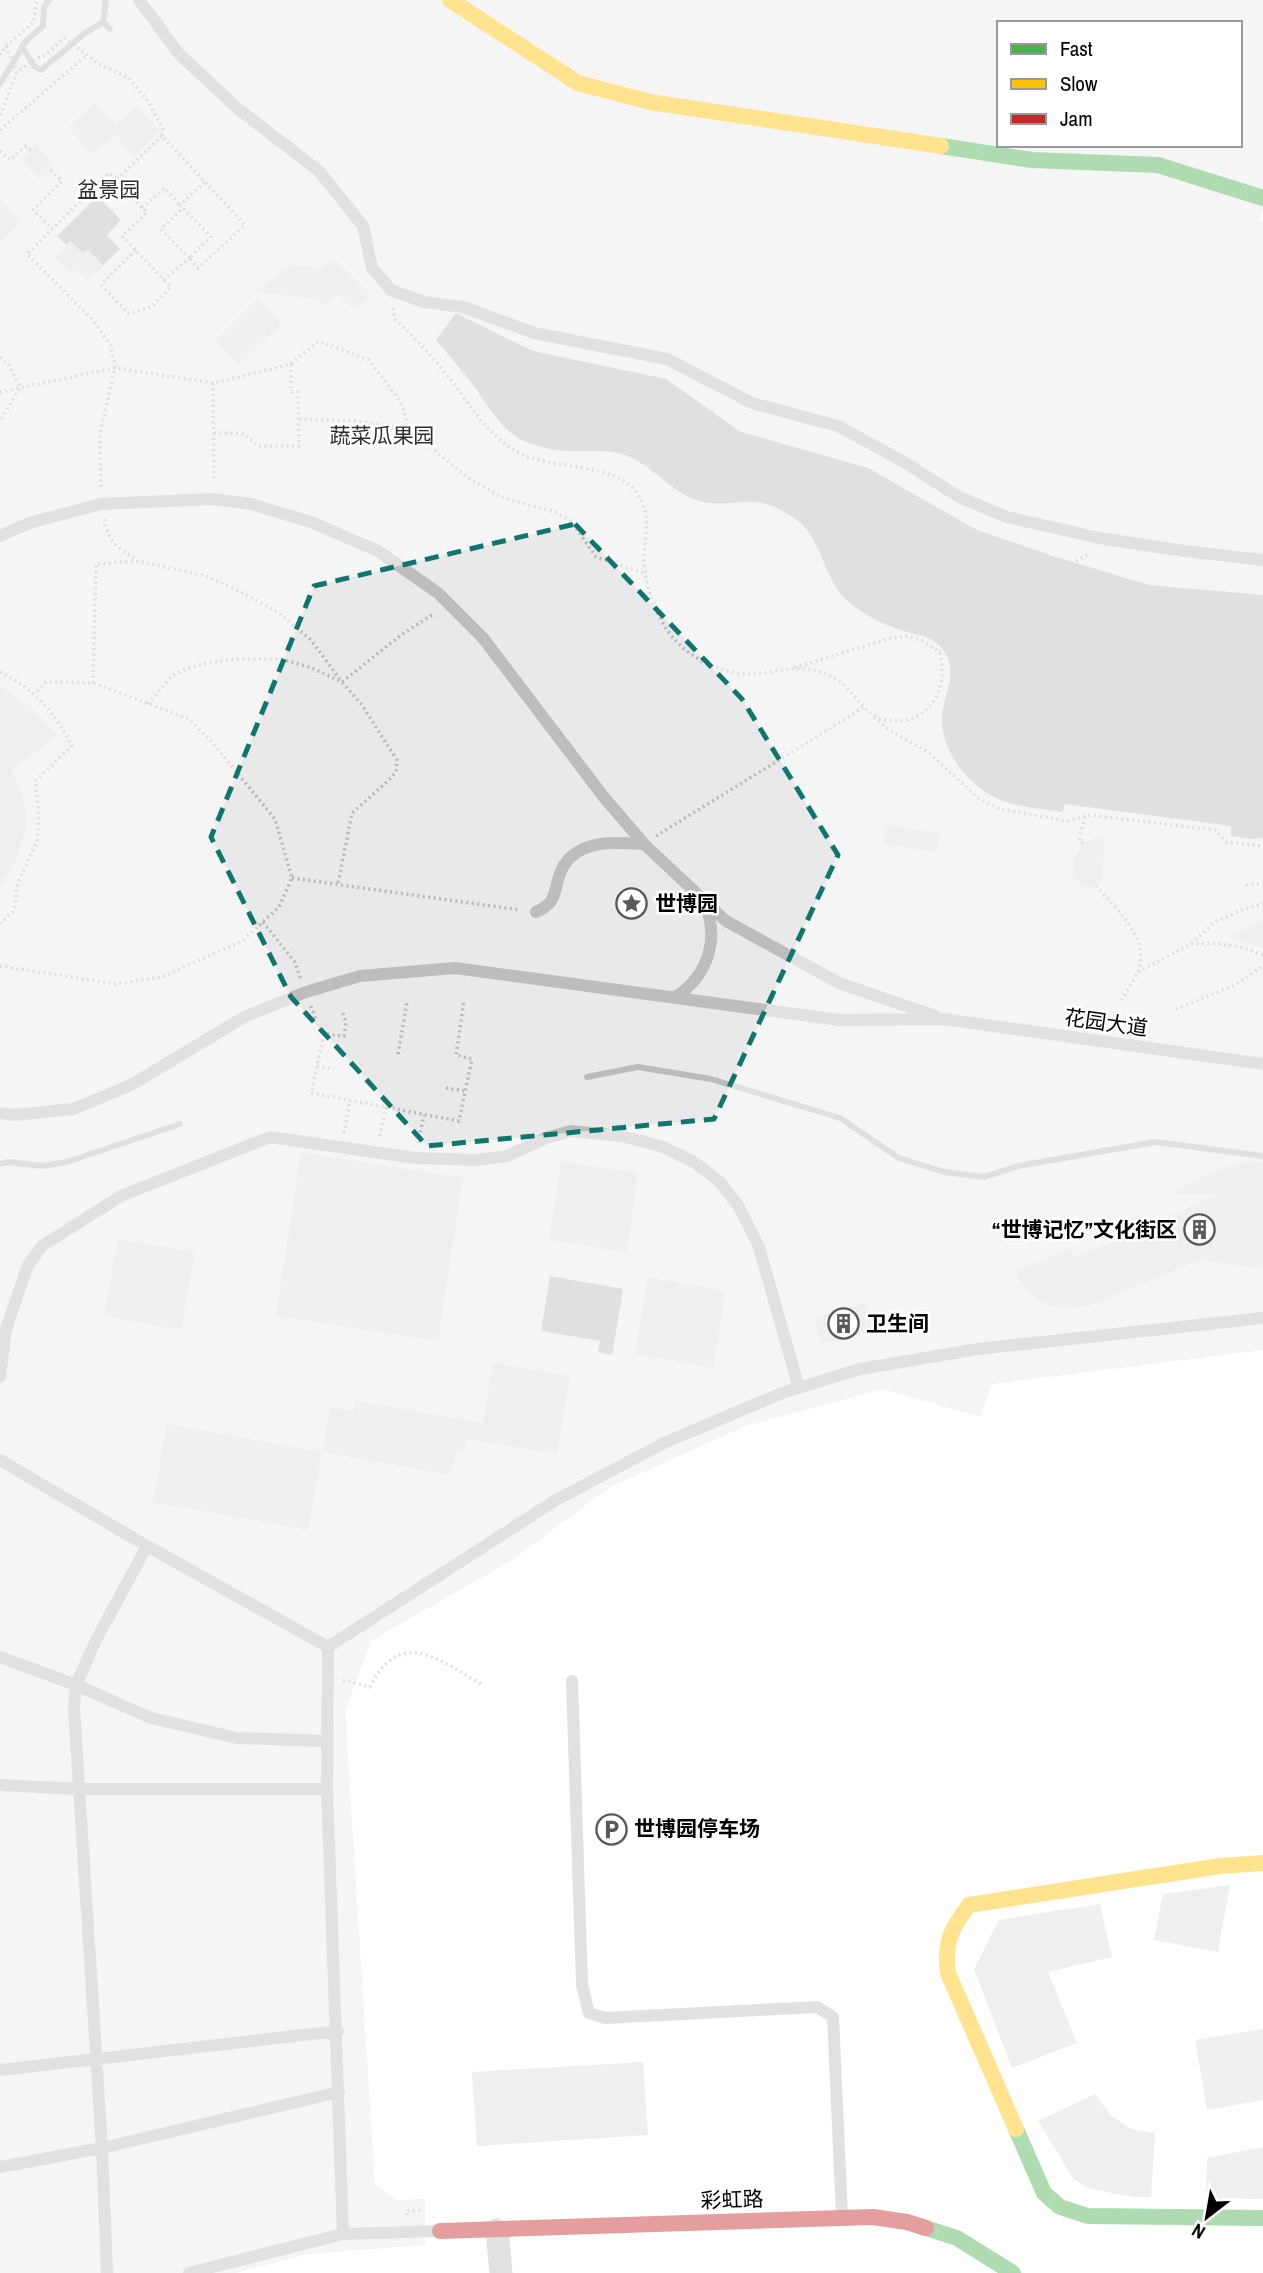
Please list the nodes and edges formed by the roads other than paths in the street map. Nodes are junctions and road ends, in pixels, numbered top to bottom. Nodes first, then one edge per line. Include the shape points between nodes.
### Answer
1 (139, 0) edge
2 (450, 0) edge
3 (1263, 198) edge
4 (0, 536) edge
5 (1263, 561) edge
6 (644, 844) junction
7 (702, 898) junction
8 (536, 912) road end
9 (676, 997) junction
10 (944, 1019) junction
11 (1263, 1064) edge
12 (0, 1113) edge
13 (1263, 1318) edge
14 (0, 1377) edge
15 (799, 1388) junction
16 (0, 1460) edge
17 (147, 1546) junction
18 (328, 1647) junction
19 (0, 1657) edge
20 (572, 1681) dead end
21 (76, 1685) junction
22 (326, 1741) junction
23 (0, 1785) edge
24 (79, 1789) junction
25 (327, 1789) junction
26 (1263, 1863) edge
27 (338, 2031) junction
28 (95, 2059) junction
29 (0, 2070) edge
30 (339, 2092) junction
31 (102, 2148) junction
32 (0, 2167) edge
33 (842, 2217) junction
34 (1263, 2218) edge
35 (497, 2230) junction
36 (440, 2231) joint
37 (343, 2234) junction
38 (107, 2273) edge
39 (189, 2273) edge
40 (501, 2273) edge
41 (1013, 2273) edge

1 - 5 lane via 179,54 237,108 319,171 363,226 372,268 391,290 424,302 463,307 534,333 667,359 752,403 838,426 959,497 1007,517 1099,538
2 - 3 street via 578,83 649,102 1032,160 1158,165
4 - 6 lane via 29,523 101,504 214,499 251,504 311,522 378,551 438,593 483,638
6 - 7 lane
6 - 8 lane via 610,842 585,848 562,868 556,893 548,906
7 - 9 lane via 711,922 708,959 695,981
7 - 10 lane via 726,921 839,984
9 - 10 lane via 839,1020
9 - 12 lane via 455,968 360,976 244,1017 131,1085 73,1110
10 - 11 lane, 花园大道
13 - 15 lane via 978,1349 860,1370
14 - 15 lane via 6,1329 28,1265 42,1246 121,1196 270,1137 415,1158 475,1160 507,1156 571,1131 661,1146 694,1162 720,1182 760,1247
15 - 18 lane via 664,1443 556,1500
16 - 17 lane
17 - 18 lane
17 - 21 lane
18 - 22 lane
19 - 21 lane
20 - 33 lane via 582,1983 589,2012 605,2018 817,2007 833,2017
21 - 22 lane via 151,1718 237,1738
21 - 24 lane
22 - 25 lane
23 - 24 lane
24 - 25 lane
24 - 28 lane
25 - 27 lane
26 - 34 street via 969,1905 953,1926 945,1951 948,1973 1044,2193 1060,2207 1088,2216
27 - 28 lane
27 - 30 lane
28 - 29 lane
28 - 31 lane
30 - 31 lane
30 - 37 lane
31 - 32 lane
31 - 38 lane
33 - 35 street, 彩虹路
33 - 41 street, 彩虹路 via 907,2222 957,2238
35 - 36 street, 彩虹路
35 - 40 street
36 - 37 lane
37 - 39 lane

